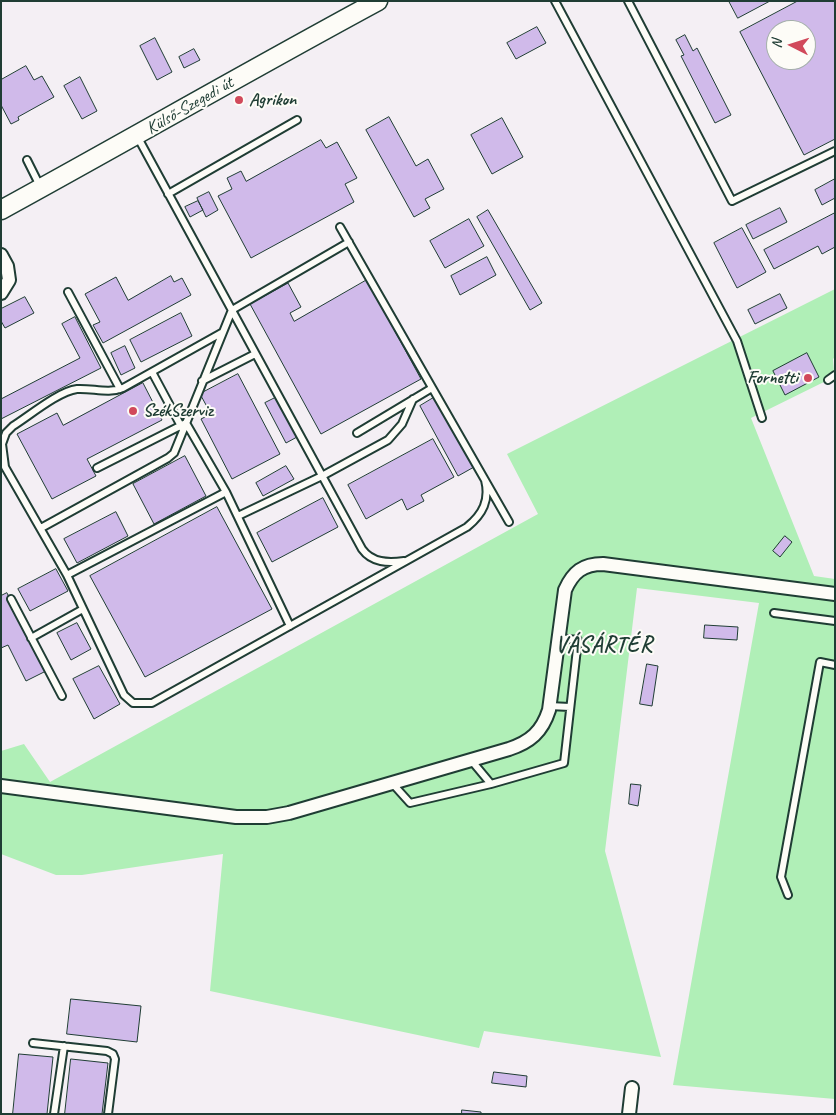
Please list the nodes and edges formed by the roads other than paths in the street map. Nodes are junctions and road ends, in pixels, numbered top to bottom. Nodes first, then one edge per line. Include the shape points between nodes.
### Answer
1 (378, 1) edge
2 (555, 1) edge
3 (628, 1) edge
4 (296, 120) dead end
5 (138, 136) junction
6 (835, 151) edge
7 (27, 160) dead end
8 (41, 188) junction
9 (168, 194) junction
10 (1, 210) edge
11 (340, 227) dead end
12 (349, 242) junction
13 (1, 255) edge
14 (68, 292) dead end
15 (1, 293) edge
16 (232, 310) junction
17 (223, 332) junction
18 (255, 354) junction
19 (152, 372) junction
20 (835, 375) edge
21 (828, 380) dead end
22 (202, 381) junction
23 (432, 388) junction
24 (120, 389) junction
25 (413, 399) junction
26 (762, 418) dead end
27 (183, 426) junction
28 (357, 433) dead end
29 (98, 468) dead end
30 (322, 476) junction
31 (485, 480) junction
32 (226, 492) junction
33 (238, 516) junction
34 (509, 522) dead end
35 (41, 528) junction
36 (408, 560) junction
37 (67, 575) junction
38 (835, 594) edge
39 (11, 599) dead end
40 (83, 609) junction
41 (774, 613) dead end
42 (835, 621) edge
43 (290, 626) junction
44 (32, 638) junction
45 (558, 638) junction
46 (835, 665) edge
47 (62, 696) dead end
48 (549, 706) junction
49 (570, 707) junction
50 (471, 760) junction
51 (392, 783) junction
52 (491, 784) junction
53 (1, 786) edge
54 (788, 896) dead end
55 (33, 1043) dead end
56 (64, 1046) junction
57 (632, 1088) dead end
58 (54, 1114) edge
59 (108, 1114) edge
60 (628, 1114) edge

1 - 5 street, Külső-Szegedi út via 268,60
2 - 26 lane via 737,341
3 - 6 lane via 732,201
4 - 9 lane
5 - 8 street, Külső-Szegedi út
5 - 9 lane
7 - 8 lane
8 - 10 street, Külső-Szegedi út
9 - 16 lane
11 - 12 lane
12 - 16 lane
12 - 23 lane
13 - 15 street via 10,280
14 - 24 lane
16 - 17 lane
16 - 18 lane
17 - 19 lane
17 - 22 lane
18 - 22 lane
18 - 30 lane
19 - 24 lane
19 - 27 lane
20 - 21 lane
22 - 27 lane
23 - 25 lane
23 - 31 lane
24 - 35 lane via 73,390 6,433 2,452 5,467
25 - 28 lane
25 - 30 lane via 402,424 388,440
27 - 29 lane
27 - 32 lane
27 - 35 lane via 174,453 168,458
30 - 33 lane
30 - 36 lane via 370,558
31 - 34 lane
31 - 36 lane via 486,502 474,522
32 - 33 lane
32 - 37 lane
33 - 43 lane
35 - 37 lane
36 - 43 lane
37 - 40 lane
38 - 45 street via 591,564 570,579 562,602
39 - 44 lane
40 - 43 lane via 124,695 140,705 152,703
40 - 44 lane
41 - 42 lane
44 - 47 lane
45 - 48 street
45 - 49 lane via 578,640
46 - 54 lane via 820,662 781,877
48 - 49 lane
48 - 50 street via 545,722 532,739
49 - 52 lane via 564,762
50 - 51 street
50 - 52 lane
51 - 52 lane via 410,803
51 - 53 street via 289,813 236,817
55 - 56 lane
56 - 58 lane
56 - 59 lane via 113,1054
57 - 60 street

